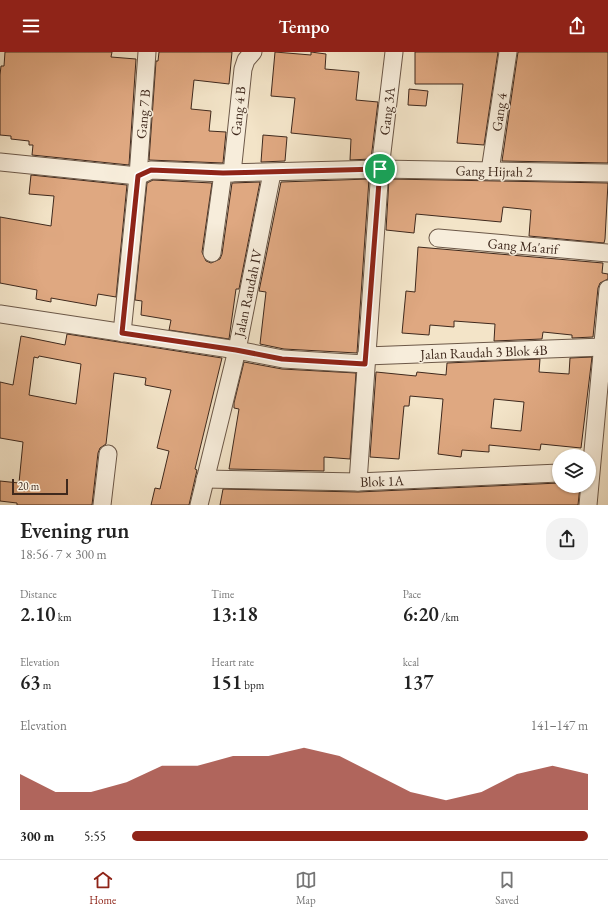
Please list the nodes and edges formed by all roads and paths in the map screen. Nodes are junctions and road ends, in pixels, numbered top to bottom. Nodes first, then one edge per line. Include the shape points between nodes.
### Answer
1 (147, 52) edge
2 (253, 52) edge
3 (394, 52) edge
4 (508, 52) edge
5 (0, 162) edge
6 (380, 169) junction
7 (490, 171) junction
8 (228, 173) junction
9 (272, 173) junction
10 (608, 173) edge
11 (138, 176) junction
12 (438, 238) dead end
13 (212, 253) dead end
14 (608, 253) edge
15 (608, 289) edge
16 (0, 314) edge
17 (122, 333) junction
18 (603, 347) junction
19 (236, 350) junction
20 (366, 360) junction
21 (592, 449) edge
22 (108, 454) dead end
23 (552, 472) edge
24 (205, 479) junction
25 (358, 482) junction
26 (589, 493) edge
27 (102, 505) edge
28 (199, 505) edge
29 (588, 505) edge

1 - 11 street, Gang 7 B
2 - 8 street, Gang 4 B via 243,69
3 - 6 street, Gang 3A
4 - 7 street, Gang 4
5 - 11 street
6 - 7 street, Gang Hijrah 2
6 - 9 street, Gang Hijrah 2
6 - 20 street, Gang 3A
7 - 10 street, Gang Hijrah 2
8 - 9 street, Gang Hijrah 2
8 - 11 street, Gang Hijrah 2 via 151,170
8 - 13 street, Gang 4 B
9 - 19 street, Jalan Raudah IV
11 - 17 street, Gang 7 B
12 - 14 street, Gang Ma'arif
15 - 18 street
16 - 17 street, Jalan Raudah 3 Blok 4B
17 - 19 street, Jalan Raudah 3 Blok 4B
18 - 20 street, Jalan Raudah 3 Blok 4B
18 - 21 street
19 - 20 street, Jalan Raudah 3 Blok 4B via 282,359
19 - 24 street, Jalan Raudah IV
20 - 25 street, Gang 3A
22 - 27 street
23 - 25 street, Blok 1A
24 - 25 street, Blok 1A
24 - 28 street, Jalan Raudah IV
26 - 29 street

